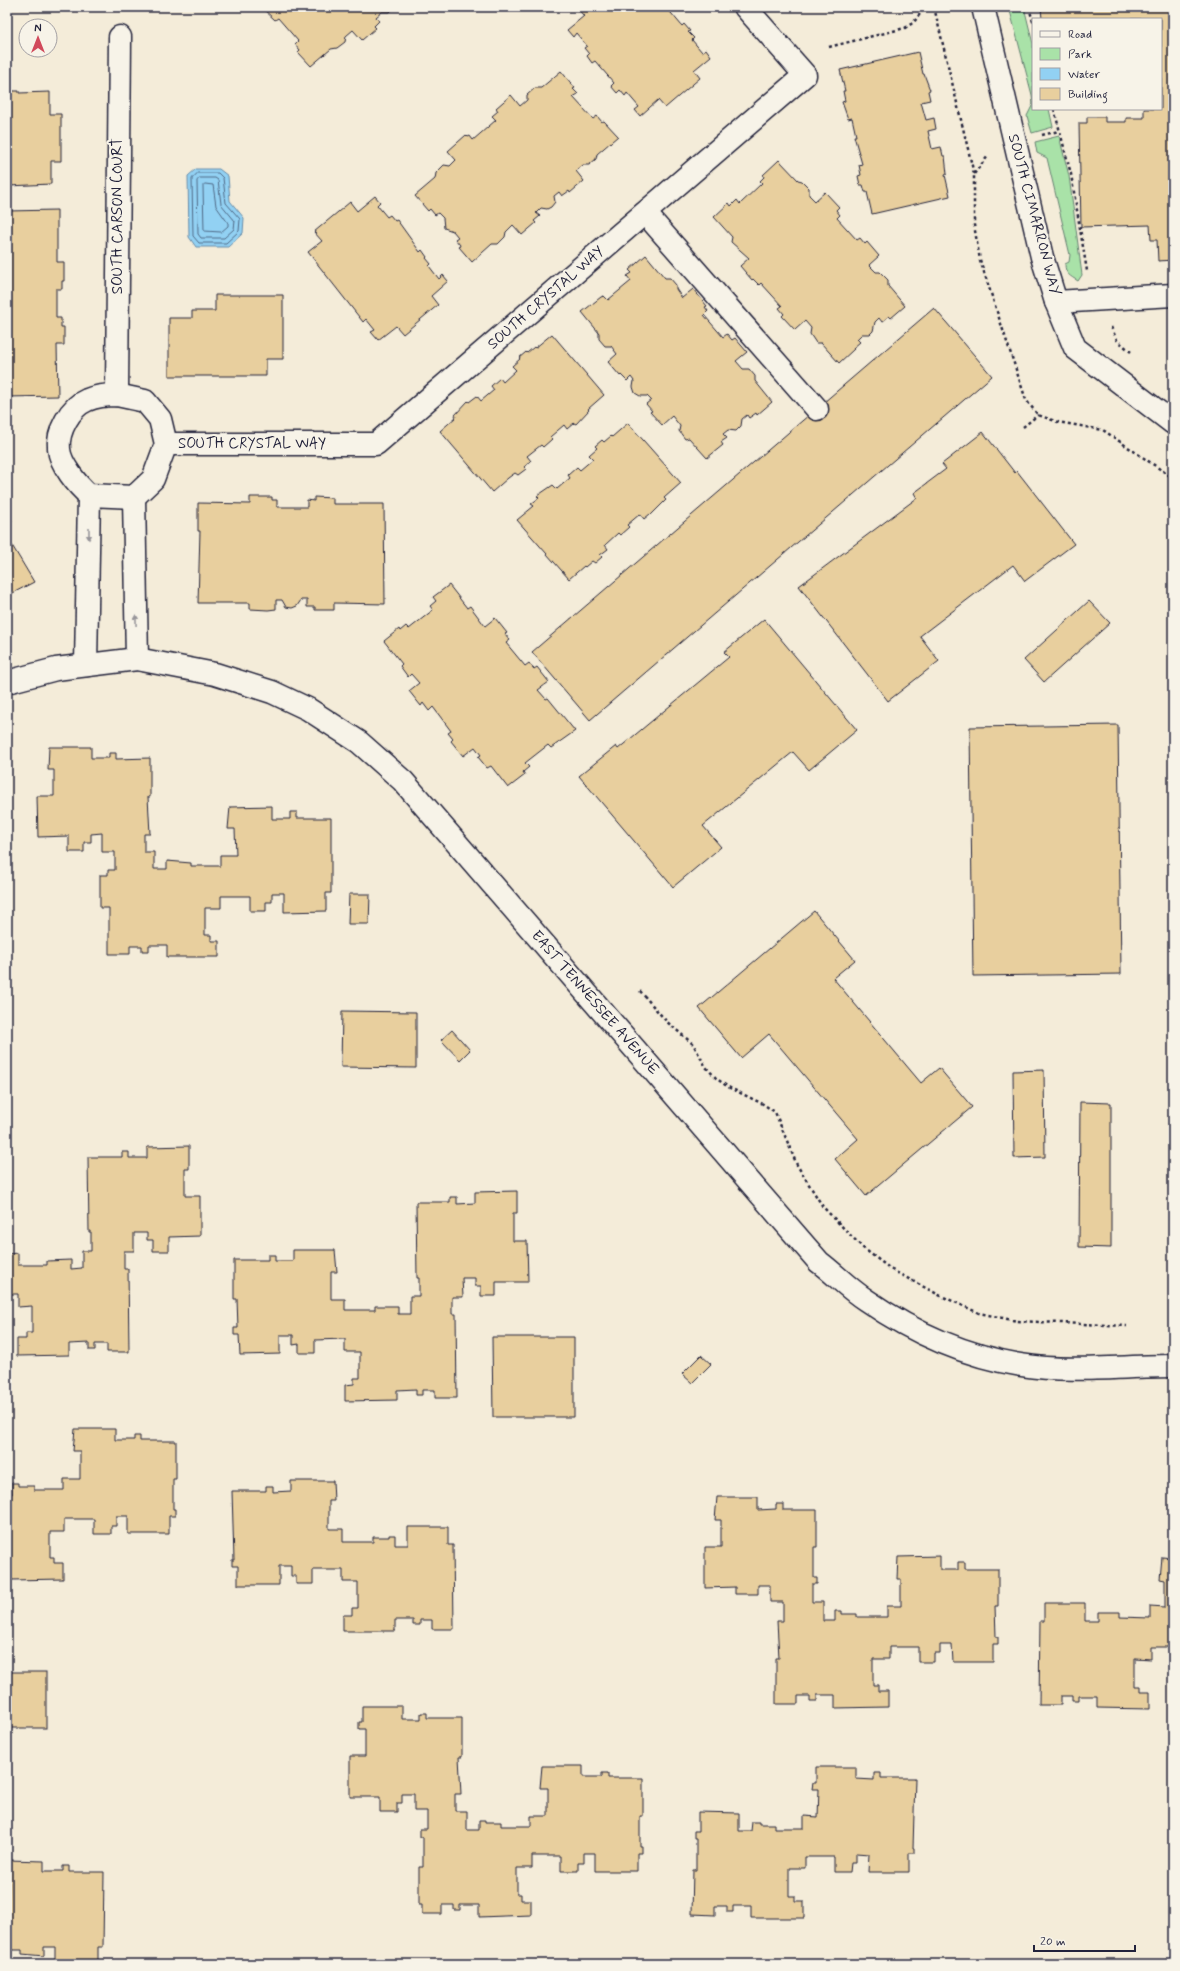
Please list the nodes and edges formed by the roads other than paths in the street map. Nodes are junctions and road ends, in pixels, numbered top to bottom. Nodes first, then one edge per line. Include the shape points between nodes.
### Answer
1 (745, 7) edge
2 (983, 7) edge
3 (120, 37) dead end
4 (645, 213) junction
5 (1173, 295) edge
6 (1056, 302) junction
7 (117, 395) junction
8 (817, 409) dead end
9 (1173, 423) edge
10 (166, 444) junction
11 (89, 495) junction
12 (134, 497) junction
13 (137, 659) junction
14 (86, 665) junction
15 (7, 682) edge
16 (1173, 1366) edge

1 - 4 street, SOUTH CRYSTAL WAY via 805,75
2 - 6 street, SOUTH CIMARRON WAY via 1042,257
3 - 7 street, SOUTH CARSON COURT
4 - 8 street
4 - 10 street, SOUTH CRYSTAL WAY via 376,444
5 - 6 street
6 - 9 street, SOUTH CIMARRON WAY via 1075,348
7 - 10 street via 145,401 160,419
7 - 11 street via 85,400 70,414 62,428 59,450 70,476
10 - 12 street via 153,479
11 - 12 street
11 -> 14 street
13 -> 12 street
13 - 14 street, EAST TENNESSEE AVENUE
13 - 16 street, EAST TENNESSEE AVENUE via 215,674 272,692 308,709 359,742 403,781 819,1262 866,1300 918,1332 973,1354 1022,1365 1066,1368
14 - 15 street, EAST TENNESSEE AVENUE via 56,669

